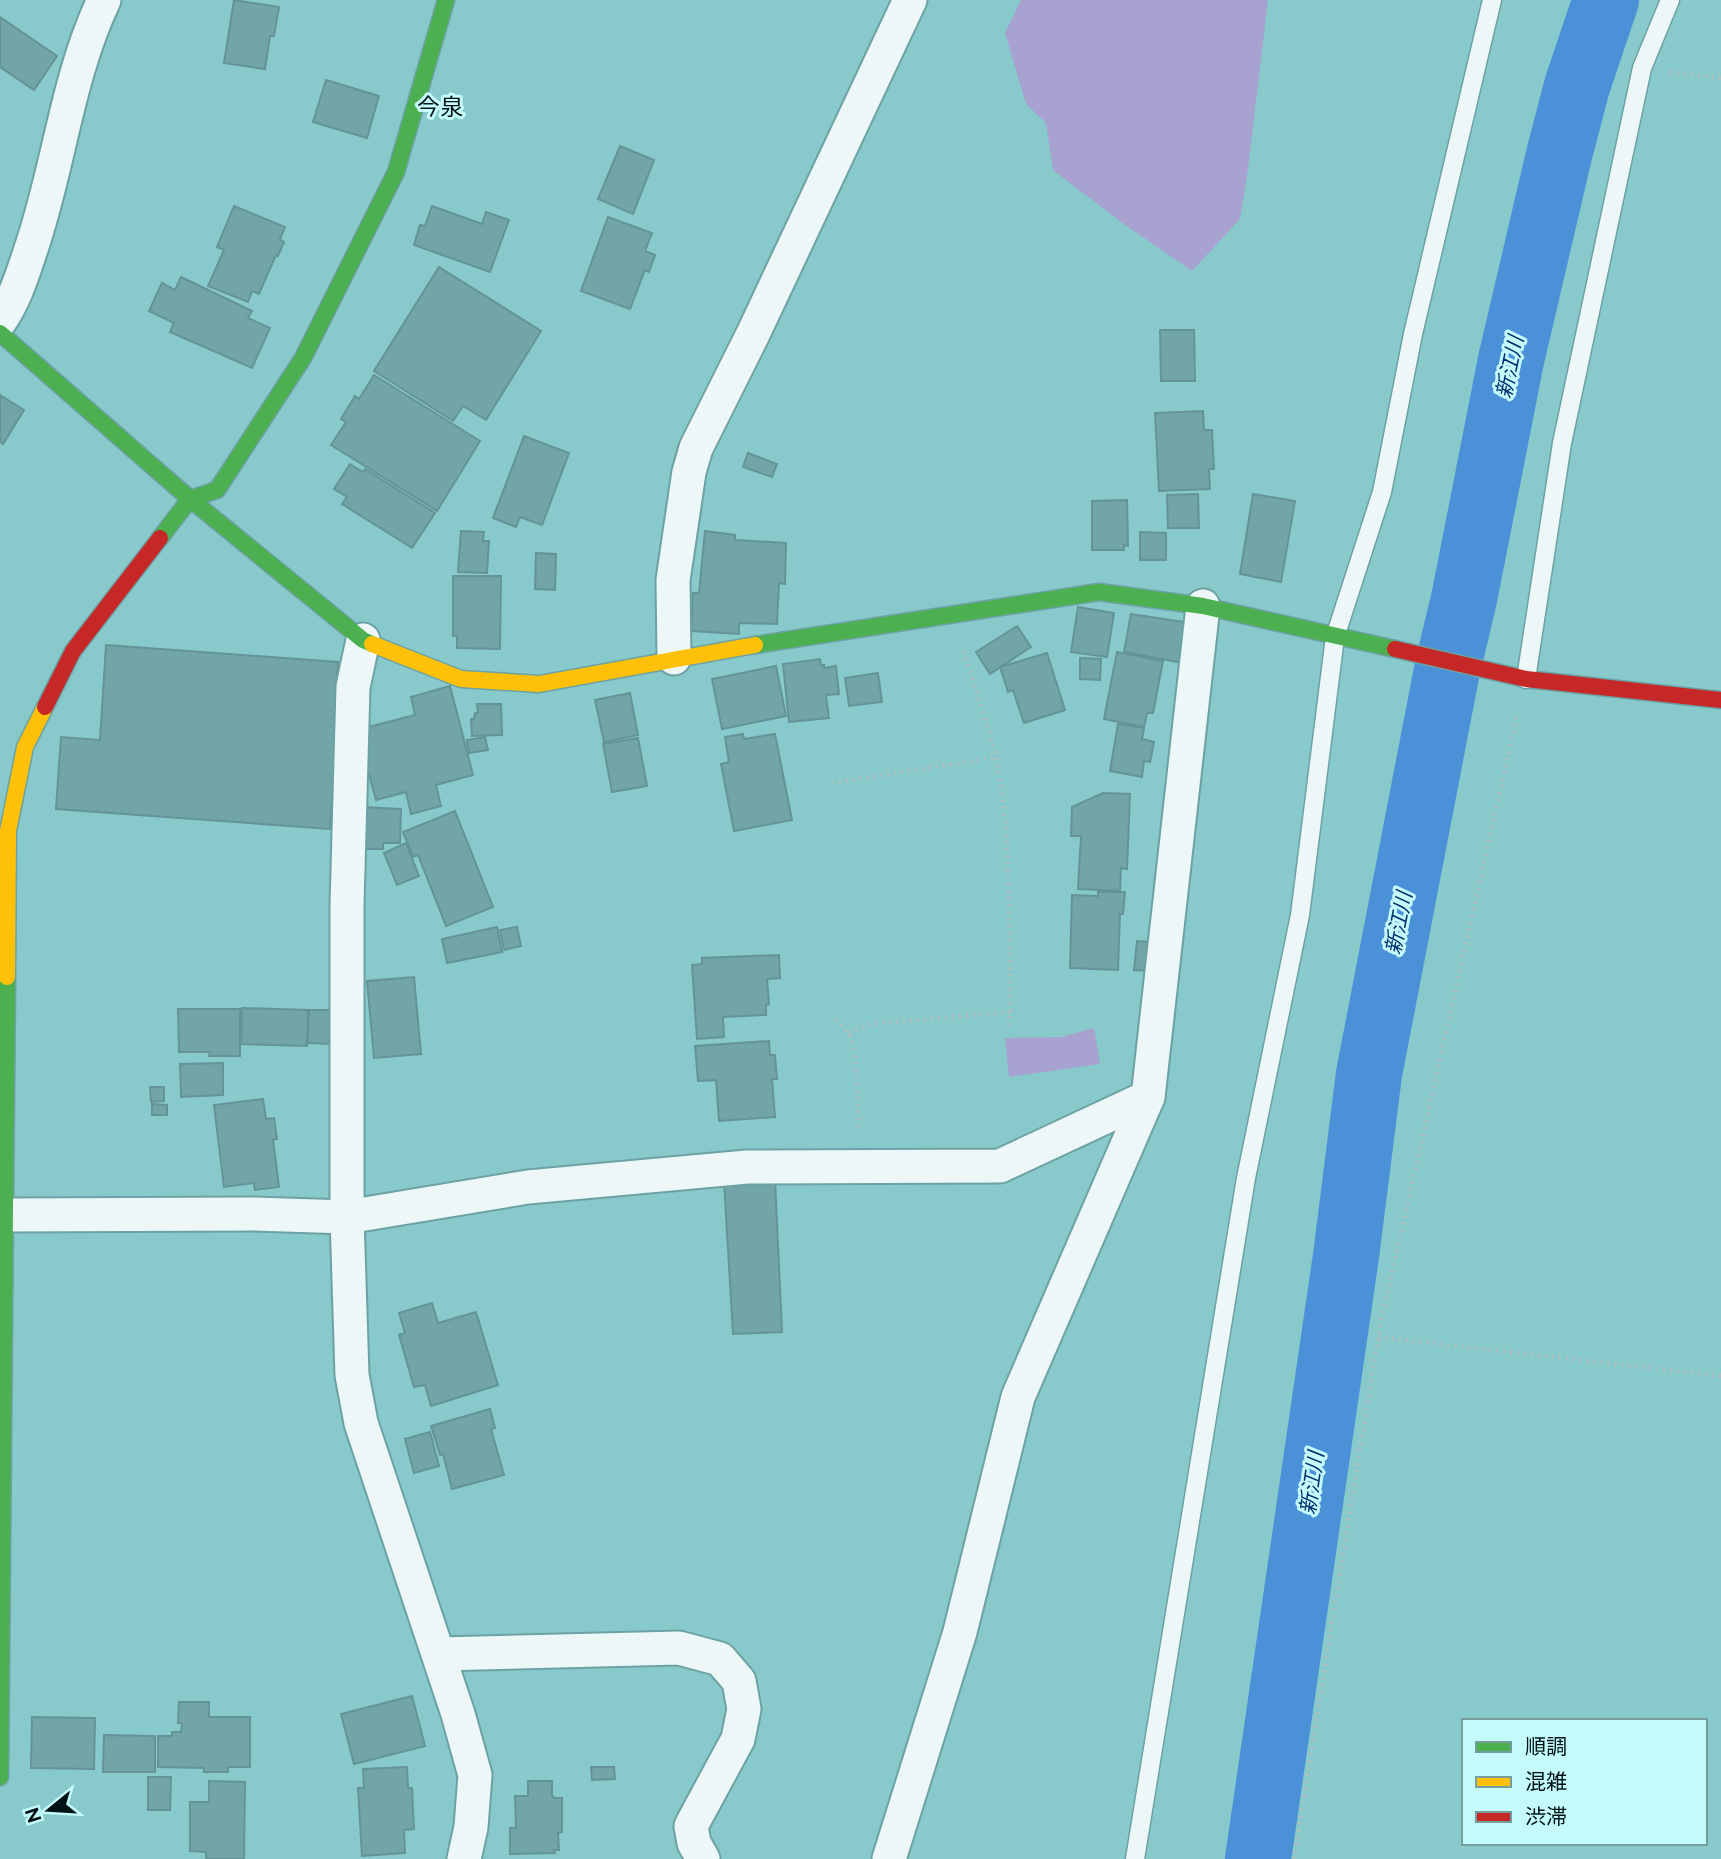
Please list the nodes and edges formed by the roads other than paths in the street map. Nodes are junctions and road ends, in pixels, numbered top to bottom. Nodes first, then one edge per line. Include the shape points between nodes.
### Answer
1 (104, 0) edge
2 (446, 0) edge
3 (910, 0) edge
4 (1492, 0) edge
5 (1670, 0) edge
6 (0, 321) edge
7 (0, 333) edge
8 (190, 499) junction
9 (1203, 606) junction
10 (1341, 638) junction
11 (363, 640) junction
12 (674, 658) junction
13 (1525, 679) junction
14 (1721, 700) edge
15 (1149, 1097) junction
16 (3, 1215) edge
17 (347, 1217) junction
18 (439, 1654) junction
19 (0, 1777) edge
20 (464, 1859) edge
21 (703, 1859) edge
22 (889, 1859) edge
23 (1135, 1859) edge

1 - 6 street via 73,84 37,232 12,303
2 - 8 street via 396,172 303,358 217,490
3 - 12 street via 696,447 673,580
4 - 10 lane via 1413,334 1382,492
5 - 13 lane via 1642,68 1562,443
7 - 8 street
8 - 11 street
8 - 16 street via 73,651 25,747 8,831
9 - 10 street
9 - 12 street via 1099,592
9 - 15 street
10 - 13 street
10 - 23 lane via 1300,915 1246,1178
11 - 12 street via 461,679 539,684
11 - 17 street via 352,687
13 - 14 street
15 - 17 street via 1000,1166 747,1167 528,1187
15 - 22 street via 1018,1396 960,1632
16 - 17 street
16 - 19 street
17 - 18 street via 352,1375 361,1423
18 - 20 street via 475,1775
18 - 21 street via 679,1648 720,1659 738,1681 744,1709 738,1740 691,1826

